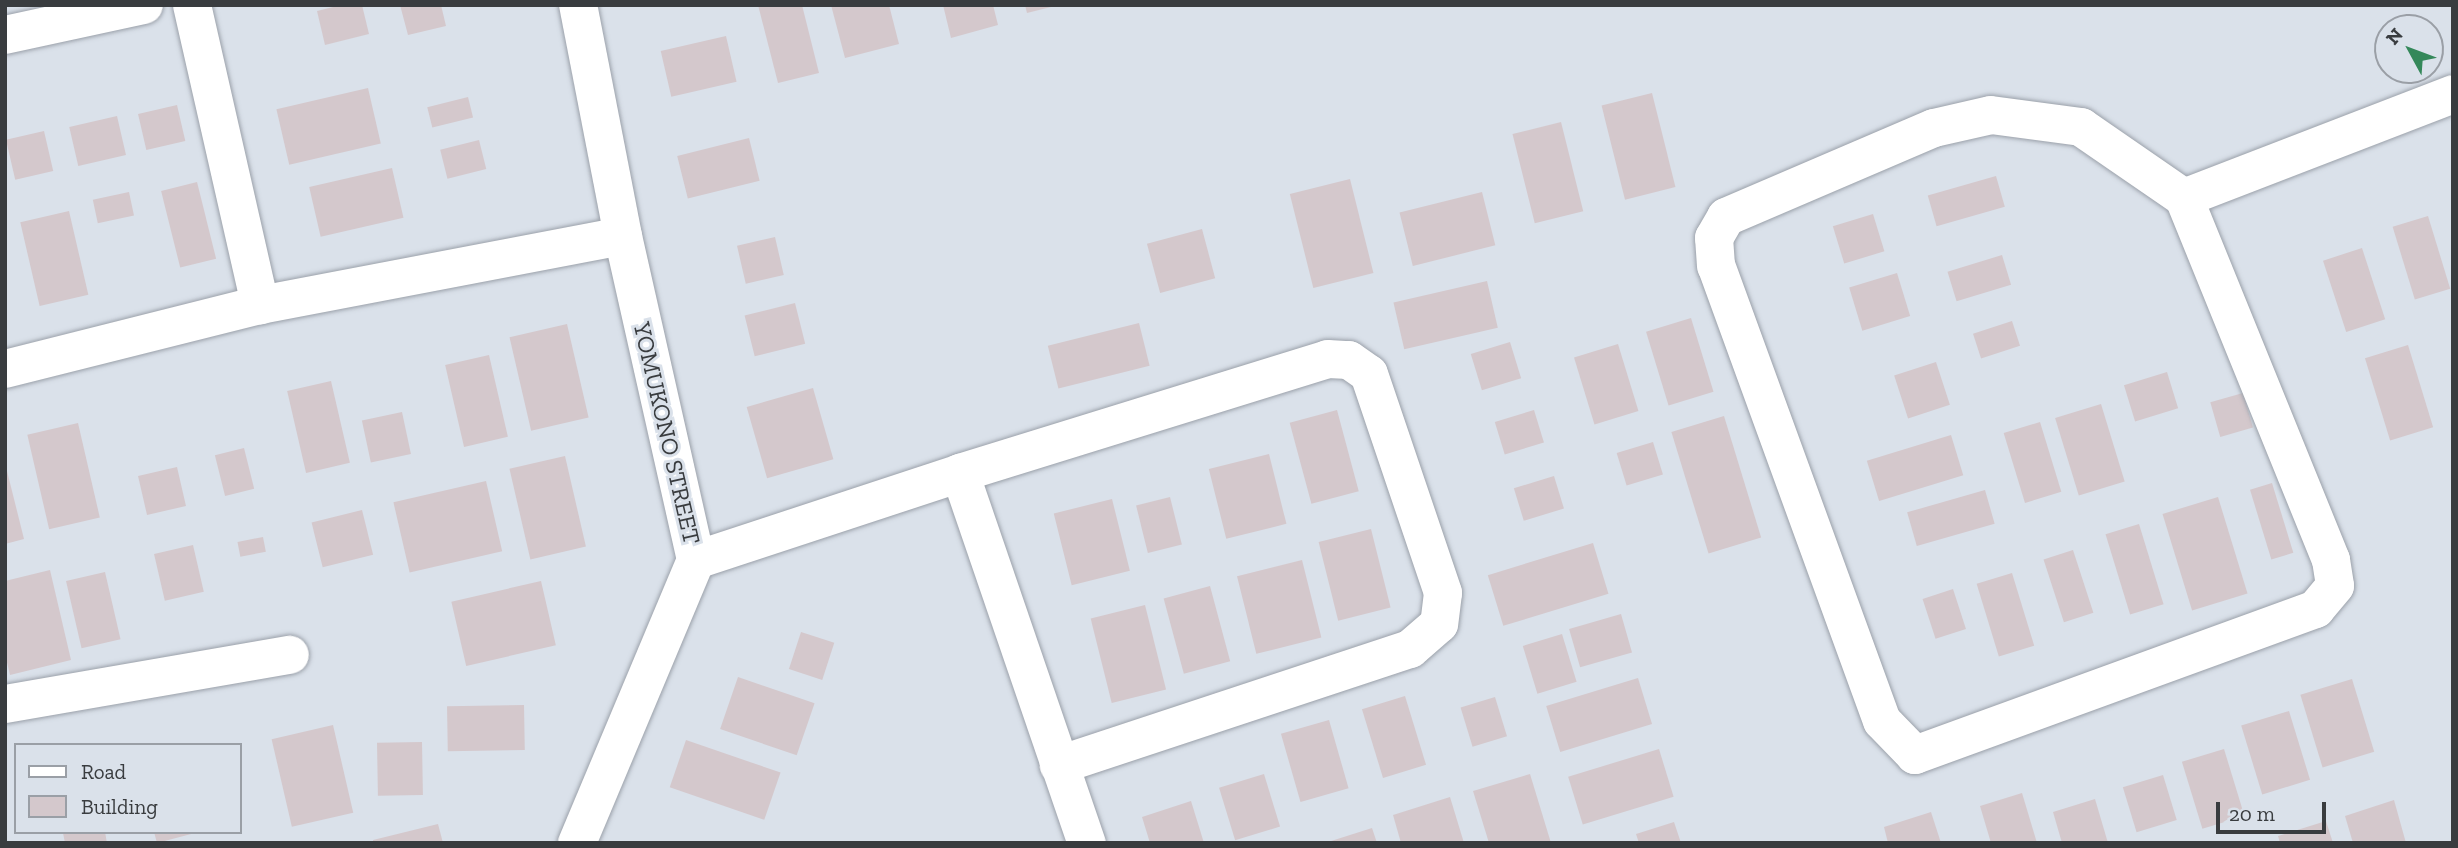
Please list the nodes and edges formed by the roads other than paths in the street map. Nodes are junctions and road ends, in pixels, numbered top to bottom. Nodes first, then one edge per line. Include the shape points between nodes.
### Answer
1 (144, 5) edge
2 (192, 5) edge
3 (578, 5) edge
4 (5, 35) edge
5 (2453, 94) edge
6 (2184, 198) junction
7 (623, 236) junction
8 (260, 305) junction
9 (5, 369) edge
10 (960, 473) junction
11 (696, 560) junction
12 (290, 655) dead end
13 (5, 704) edge
14 (1059, 765) junction
15 (577, 843) edge
16 (1087, 843) edge

1 - 4 street
2 - 8 street
3 - 7 street, YOMUKONO STREET
5 - 6 street
6 - 6 street via 2081,127 1991,116 1934,128 1726,217 1714,239 1716,266 1882,721 1915,755 2316,609 2334,586 2331,560
7 - 8 street
7 - 11 street, YOMUKONO STREET
8 - 9 street
10 - 11 street
10 - 14 street
10 - 14 street via 1328,359 1349,360 1369,374 1443,593 1439,624 1410,649
11 - 15 street, YOMUKONO STREET
12 - 13 street
14 - 16 street

